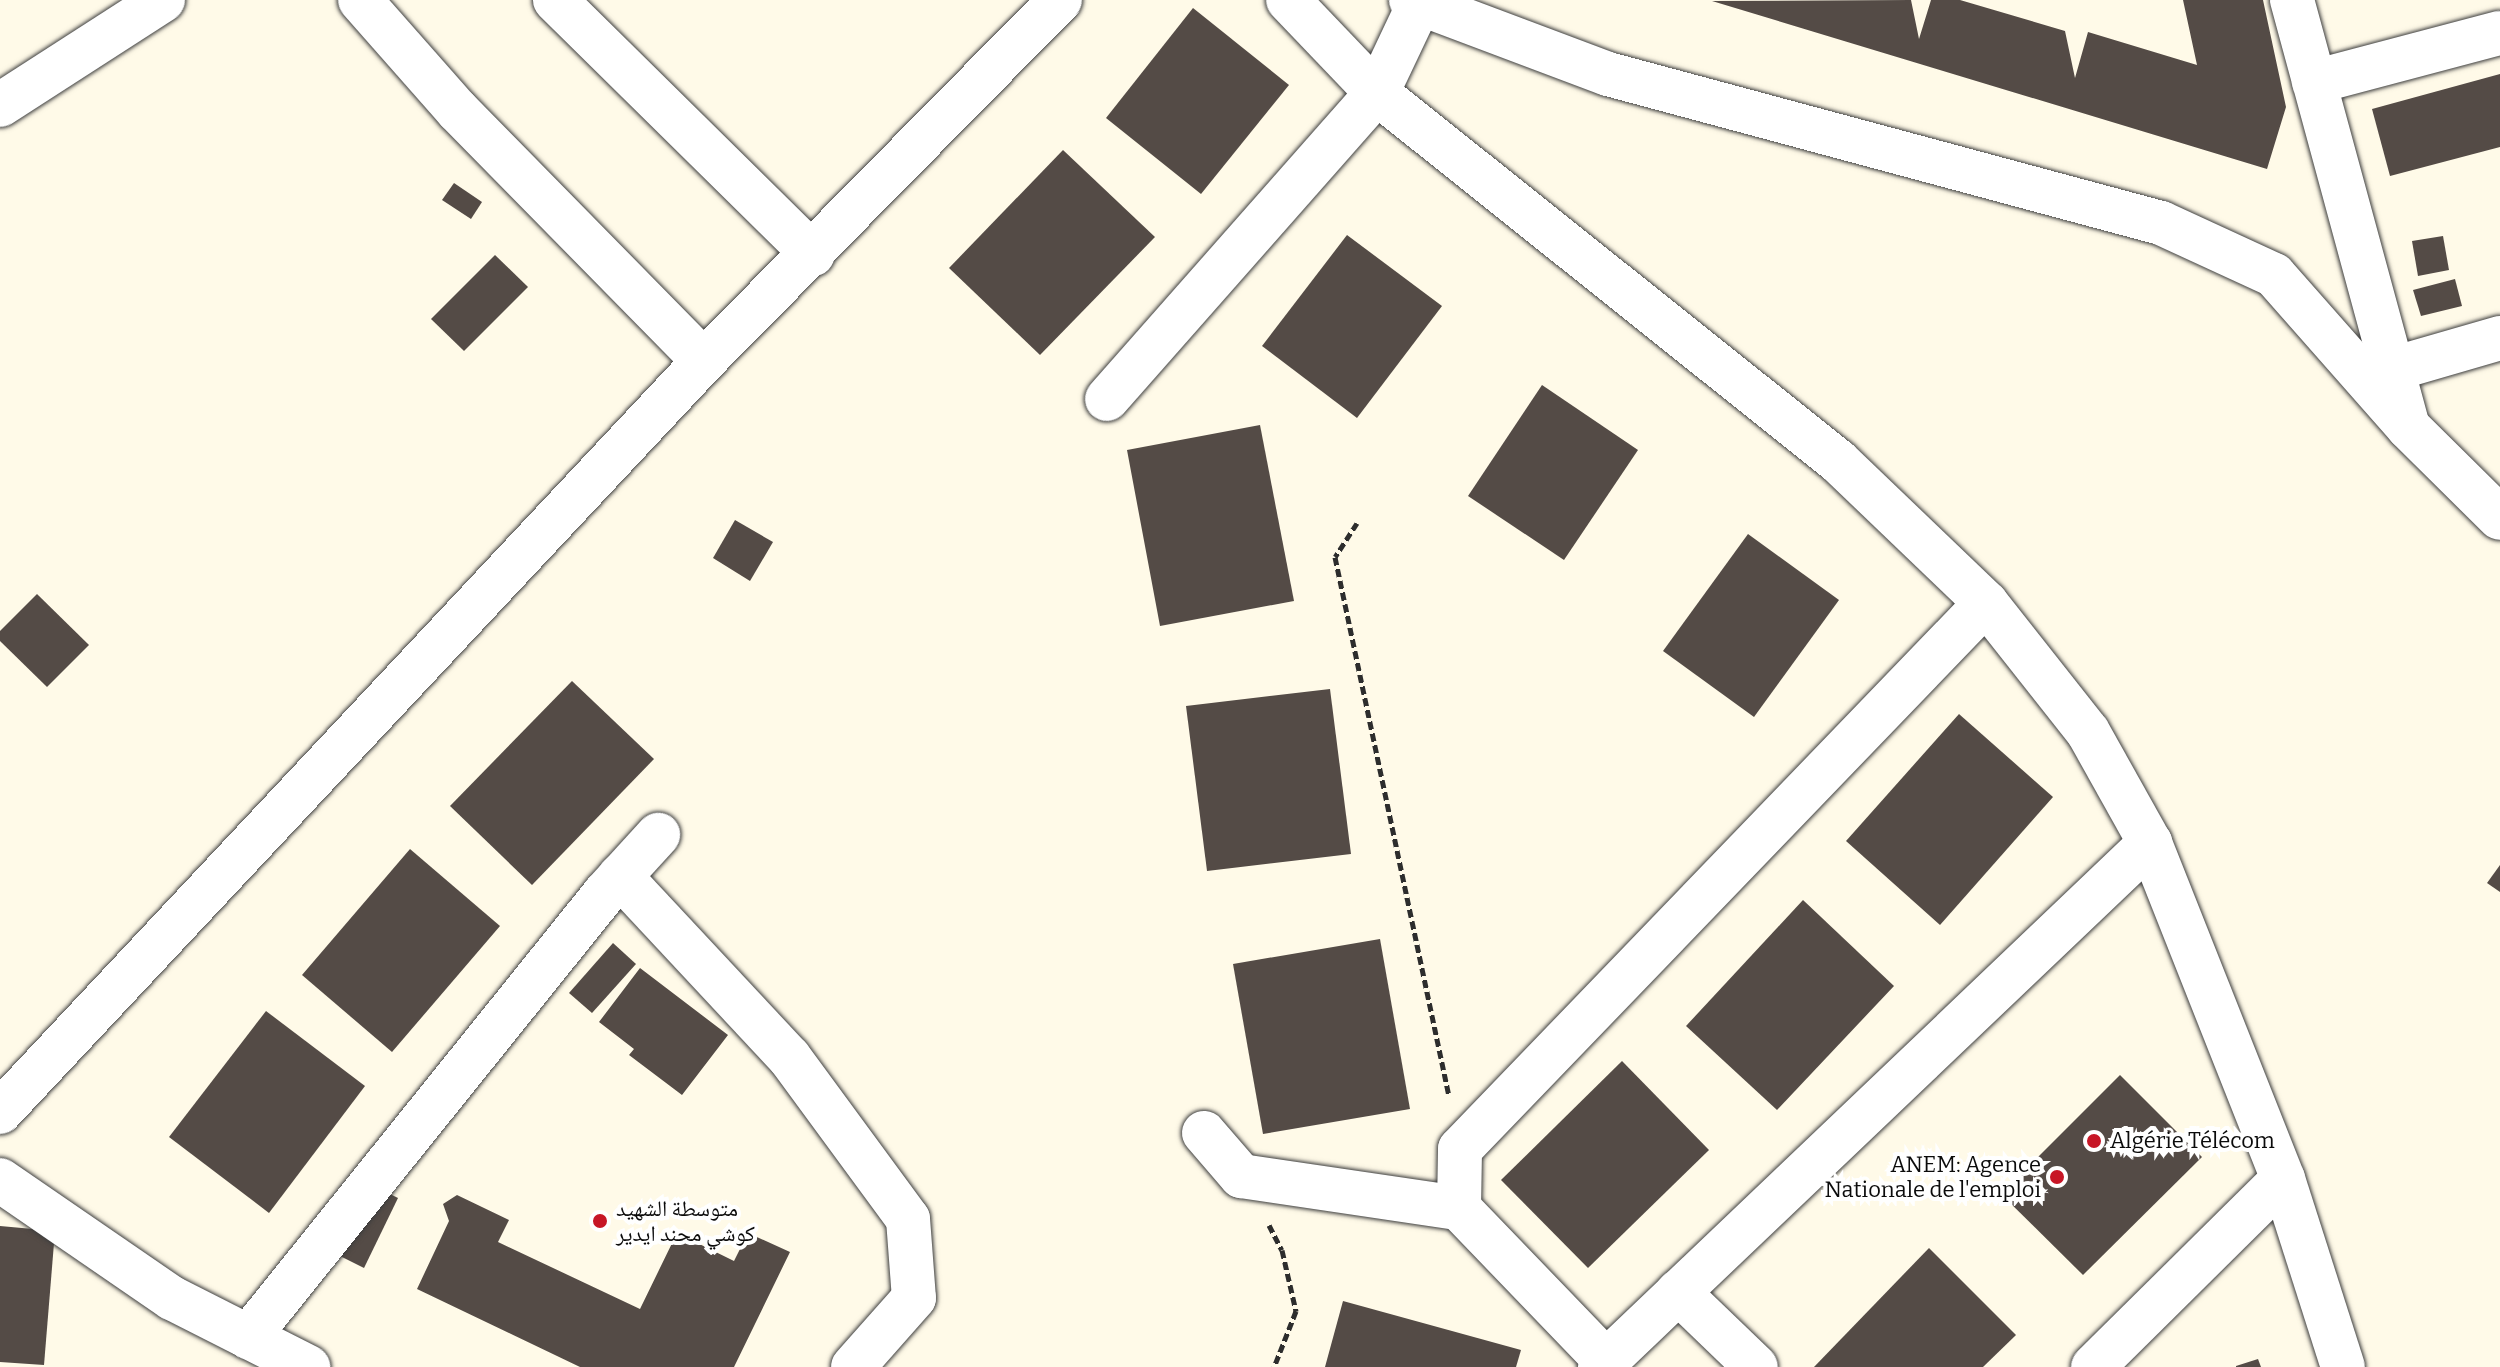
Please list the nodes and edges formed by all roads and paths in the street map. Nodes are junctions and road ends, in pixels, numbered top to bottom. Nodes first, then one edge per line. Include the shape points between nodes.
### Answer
1 (163, 0) edge
2 (360, 0) edge
3 (555, 0) edge
4 (1060, 0) edge
5 (1288, 0) edge
6 (2292, 0) edge
7 (1417, 1) edge
8 (2500, 33) edge
9 (2314, 82) junction
10 (1377, 93) junction
11 (0, 105) edge
12 (813, 254) junction
13 (2500, 338) edge
14 (704, 361) junction
15 (2393, 369) junction
16 (1107, 399) dead end
17 (2408, 427) junction
18 (2500, 518) edge
19 (1357, 523) dead end
20 (1986, 603) junction
21 (658, 835) dead end
22 (2150, 843) junction
23 (620, 876) junction
24 (0, 1112) edge
25 (1204, 1133) dead end
26 (1460, 1149) junction
27 (1241, 1176) junction
28 (2283, 1179) junction
29 (0, 1180) edge
30 (1459, 1208) junction
31 (1678, 1292) junction
32 (248, 1337) junction
33 (1603, 1364) edge
34 (308, 1367) edge
35 (853, 1367) edge
36 (1274, 1367) edge
37 (1756, 1367) edge
38 (2093, 1367) edge
39 (2343, 1367) edge

1 - 11 street
2 - 14 street via 457,110
3 - 12 street
4 - 12 street
5 - 10 street
6 - 9 street
7 - 10 street
7 - 17 street via 1608,74 2161,223 2274,275
8 - 9 street
9 - 15 street
10 - 16 street
10 - 20 street via 1839,462
12 - 14 street
13 - 15 street
14 - 24 street
15 - 17 street
17 - 18 street
19 - 26 path via 1335,557
20 - 22 street via 2088,732
20 - 26 street
21 - 23 street
22 - 28 street
22 - 31 street
23 - 32 street
23 - 35 street via 789,1057 908,1219 914,1298
25 - 27 street
26 - 30 street
27 - 30 street
27 - 36 path via 1282,1250 1296,1311
28 - 38 street
28 - 39 street
29 - 32 street via 172,1298
30 - 33 street
31 - 33 street
31 - 37 street
32 - 34 street

